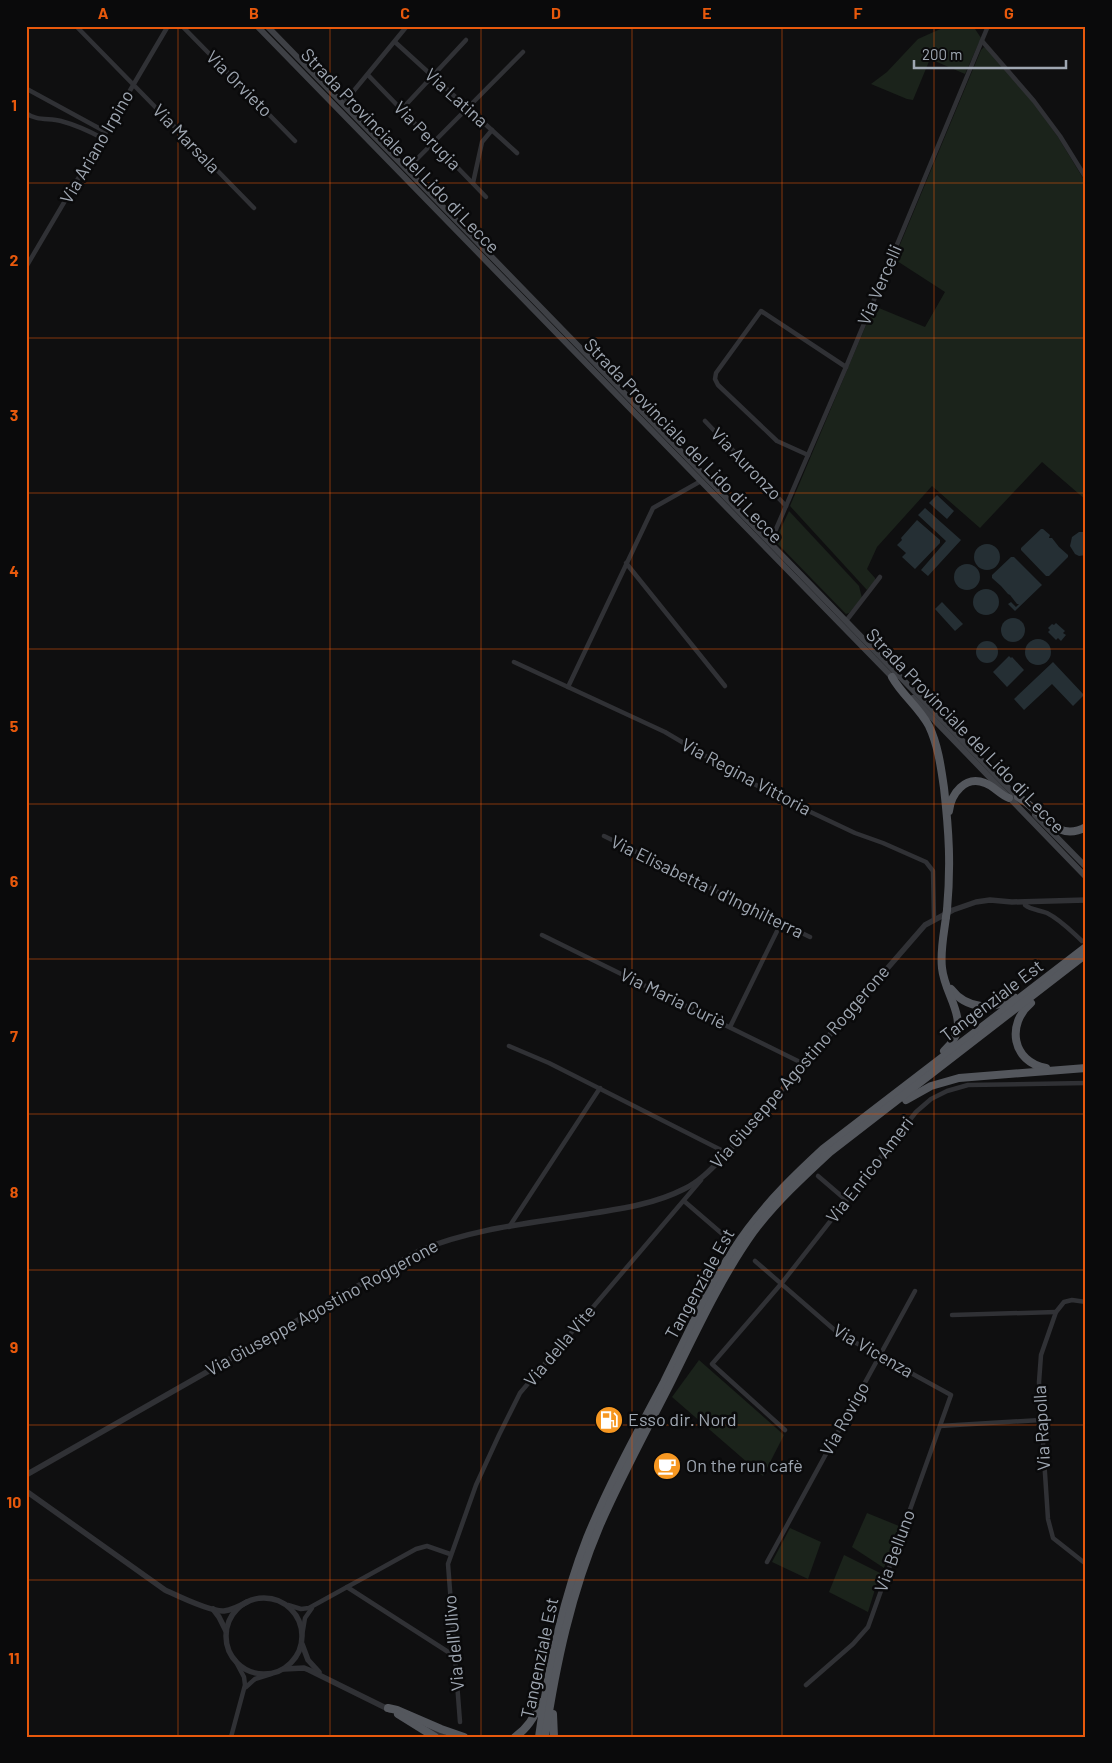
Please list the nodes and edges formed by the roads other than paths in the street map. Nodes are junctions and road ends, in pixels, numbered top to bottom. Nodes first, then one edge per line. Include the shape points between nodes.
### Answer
1 (76, 26) edge
2 (168, 26) edge
3 (182, 26) edge
4 (257, 26) edge
5 (267, 26) edge
6 (407, 26) edge
7 (988, 26) edge
8 (466, 40) dead end
9 (982, 40) junction
10 (395, 42) junction
11 (523, 52) dead end
12 (368, 75) junction
13 (432, 76) junction
14 (133, 85) junction
15 (27, 89) edge
16 (334, 100) junction
17 (343, 104) junction
18 (468, 109) junction
19 (401, 110) junction
20 (26, 113) edge
21 (347, 113) junction
22 (492, 130) junction
23 (106, 132) junction
24 (102, 138) junction
25 (295, 141) dead end
26 (434, 143) junction
27 (518, 153) dead end
28 (407, 169) junction
29 (1086, 178) edge
30 (472, 183) junction
31 (486, 197) dead end
32 (254, 208) dead end
33 (26, 267) edge
34 (846, 367) junction
35 (705, 421) dead end
36 (808, 455) junction
37 (701, 481) junction
38 (786, 506) junction
39 (770, 543) junction
40 (626, 563) junction
41 (880, 577) dead end
42 (846, 621) junction
43 (514, 662) dead end
44 (892, 677) junction
45 (725, 686) dead end
46 (568, 687) junction
47 (1009, 798) junction
48 (1018, 798) junction
49 (948, 823) junction
50 (1086, 827) edge
51 (604, 836) dead end
52 (1086, 867) edge
53 (1085, 877) edge
54 (1086, 893) edge
55 (1083, 900) edge
56 (1024, 902) junction
57 (934, 920) junction
58 (781, 923) junction
59 (542, 934) dead end
60 (810, 937) dead end
61 (1084, 944) edge
62 (1086, 954) edge
63 (1056, 975) junction
64 (944, 978) junction
65 (730, 1027) junction
66 (509, 1046) dead end
67 (804, 1064) junction
68 (1086, 1068) edge
69 (1066, 1069) junction
70 (916, 1078) junction
71 (1086, 1083) edge
72 (600, 1088) junction
73 (873, 1119) junction
74 (727, 1153) junction
75 (707, 1174) junction
76 (818, 1176) dead end
77 (846, 1200) junction
78 (684, 1201) junction
79 (509, 1227) junction
80 (727, 1238) dead end
81 (755, 1261) dead end
82 (781, 1284) junction
83 (915, 1291) dead end
84 (1086, 1302) edge
85 (1056, 1312) junction
86 (952, 1315) dead end
87 (879, 1356) junction
88 (951, 1395) joint
89 (1041, 1420) junction
90 (940, 1426) junction
91 (785, 1430) dead end
92 (26, 1475) edge
93 (26, 1491) edge
94 (450, 1554) junction
95 (767, 1562) dead end
96 (1086, 1564) edge
97 (348, 1587) junction
98 (247, 1602) junction
99 (317, 1604) junction
100 (288, 1606) junction
101 (211, 1608) junction
102 (226, 1633) junction
103 (302, 1636) junction
104 (302, 1643) junction
105 (554, 1648) junction
106 (456, 1656) junction
107 (558, 1659) junction
108 (235, 1660) junction
109 (282, 1670) junction
110 (271, 1674) junction
111 (327, 1678) junction
112 (806, 1685) dead end
113 (245, 1689) junction
114 (388, 1708) junction
115 (396, 1713) junction
116 (460, 1722) dead end
117 (231, 1737) edge
118 (434, 1737) edge
119 (444, 1737) edge
120 (464, 1737) edge
121 (515, 1737) edge
122 (539, 1737) edge
123 (545, 1737) edge
124 (554, 1737) edge

1 - 14 street, Via Marsala
2 - 14 street, Via Ariano Irpino
3 - 25 street, Via Orvieto
4 - 16 main road, Strada Provinciale del Lido di Lecce
5 - 16 main road, Strada Provinciale del Lido di Lecce
6 - 10 street
7 - 9 street, Via Vercelli
8 - 13 street
9 - 29 street via 1034,101
9 - 34 street, Via Vercelli
10 - 12 street
10 - 13 street, Via Latina
11 - 18 street
12 - 17 street
12 - 19 street, Via Perugia
13 - 18 street, Via Latina
13 - 19 street
14 - 23 street, Via Ariano Irpino
14 - 32 street, Via Marsala
15 - 23 street
16 - 17 main road, Strada Provinciale del Lido di Lecce
16 - 21 main road, Strada Provinciale del Lido di Lecce
17 - 21 main road, Strada Provinciale del Lido di Lecce
18 - 22 street, Via Latina
18 - 26 street
19 - 26 street, Via Perugia
20 - 24 street via 38,119 78,126
21 - 28 main road, Strada Provinciale del Lido di Lecce
21 - 37 main road, Strada Provinciale del Lido di Lecce
22 - 27 street, Via Latina
22 - 30 street via 482,142
23 - 24 street, Via Ariano Irpino
24 - 33 street, Via Ariano Irpino
26 - 28 street
26 - 30 street, Via Perugia
28 - 39 main road, Strada Provinciale del Lido di Lecce
30 - 31 street, Via Perugia
34 - 36 street, Via Vercelli
34 - 36 street via 761,312 716,373 718,385 777,441
35 - 38 street, Via Auronzo
36 - 38 street, Via Vercelli
37 - 40 street via 653,508
37 - 44 main road, Strada Provinciale del Lido di Lecce
38 - 39 street, Via Vercelli
39 - 42 main road, Strada Provinciale del Lido di Lecce
40 - 45 street
40 - 46 street
41 - 42 street
42 - 48 main road, Strada Provinciale del Lido di Lecce
43 - 46 street, Via Regina Vittoria
44 - 47 main road, Strada Provinciale del Lido di Lecce
44 - 49 highway via 897,687 921,712 934,738
46 - 57 street, Via Regina Vittoria via 665,732 800,807 926,862 933,871
47 - 49 highway via 983,782 971,782 960,788 951,799
47 - 53 main road, Strada Provinciale del Lido di Lecce
48 - 50 highway via 1060,830 1075,831
48 - 52 main road, Strada Provinciale del Lido di Lecce
49 - 64 highway via 950,864 941,962
51 - 58 street, Via Elisabetta I d'Inghilterra
54 - 55 street
55 - 56 street, Via Giuseppe Agostino Roggerone
56 - 57 street, Via Giuseppe Agostino Roggerone via 976,902
56 - 61 street via 1028,908 1049,914
57 - 67 street, Via Giuseppe Agostino Roggerone via 918,931
58 - 60 street, Via Elisabetta I d'Inghilterra
58 - 65 street
59 - 65 street, Via Maria Curiè
61 - 63 highway, Tangenziale Est
62 - 63 highway, Tangenziale Est
63 - 64 highway via 1040,979 1008,1001 985,1007 959,999
63 - 69 highway via 1047,990 1023,1011 1015,1034 1022,1054 1031,1063 1044,1068
63 - 70 highway, Tangenziale Est
63 - 73 highway, Tangenziale Est
64 - 70 highway via 957,1012 957,1032 951,1044 921,1069
65 - 67 street, Via Maria Curiè
66 - 72 street
67 - 74 street, Via Giuseppe Agostino Roggerone
68 - 69 highway
69 - 73 highway via 959,1078 921,1090
70 - 105 highway, Tangenziale Est via 823,1149 797,1173 747,1230 723,1267 598,1512 578,1562
71 - 77 street, Via Enrico Ameri via 968,1085 947,1091 916,1112
72 - 74 street
72 - 79 street
73 - 107 highway, Tangenziale Est via 802,1177 755,1231 730,1268 600,1526 569,1613
74 - 75 street, Via Giuseppe Agostino Roggerone
75 - 78 street, Via della Vite
75 - 79 street, Via Giuseppe Agostino Roggerone via 684,1189 657,1200
76 - 77 street
77 - 82 street, Via Enrico Ameri
78 - 80 street
78 - 94 street, Via della Vite via 520,1393 476,1485
79 - 92 street, Via Giuseppe Agostino Roggerone via 472,1233 421,1250
81 - 82 street, Via Vicenza
82 - 87 street, Via Vicenza via 838,1333
82 - 91 street, Via Enrico Ameri via 712,1364
83 - 87 street, Via Rovigo
84 - 85 street via 1064,1302
85 - 86 street
85 - 89 street, Via Rapolla via 1039,1366
87 - 88 street, Via Vicenza
87 - 95 street, Via Rovigo
88 - 90 street, Via Belluno
89 - 90 street
89 - 96 street, Via Rapolla via 1050,1532
90 - 112 street, Via Belluno via 868,1626 853,1644
93 - 101 street via 165,1590
94 - 97 street via 427,1546
94 - 106 street, Via dell'Ulivo via 448,1564
97 - 99 street
97 - 106 street
98 - 100 street via 266,1598
98 - 101 street via 227,1611
98 - 102 street via 232,1615
99 - 100 street via 304,1609
99 - 103 street via 308,1613
100 - 103 street via 296,1615
101 - 102 street via 217,1613
102 - 108 street via 227,1644
103 - 104 street
104 - 109 street via 296,1658
104 - 111 street via 308,1660
105 - 121 highway via 536,1714
105 - 122 highway, Tangenziale Est
106 - 116 street, Via dell'Ulivo
107 - 123 highway, Tangenziale Est
107 - 124 highway
108 - 110 street via 247,1670
108 - 113 street via 244,1677
109 - 110 street
109 - 111 street via 304,1668
110 - 113 street via 251,1681
111 - 114 street
113 - 117 street
114 - 115 street
114 - 120 highway
115 - 118 highway
115 - 119 street

